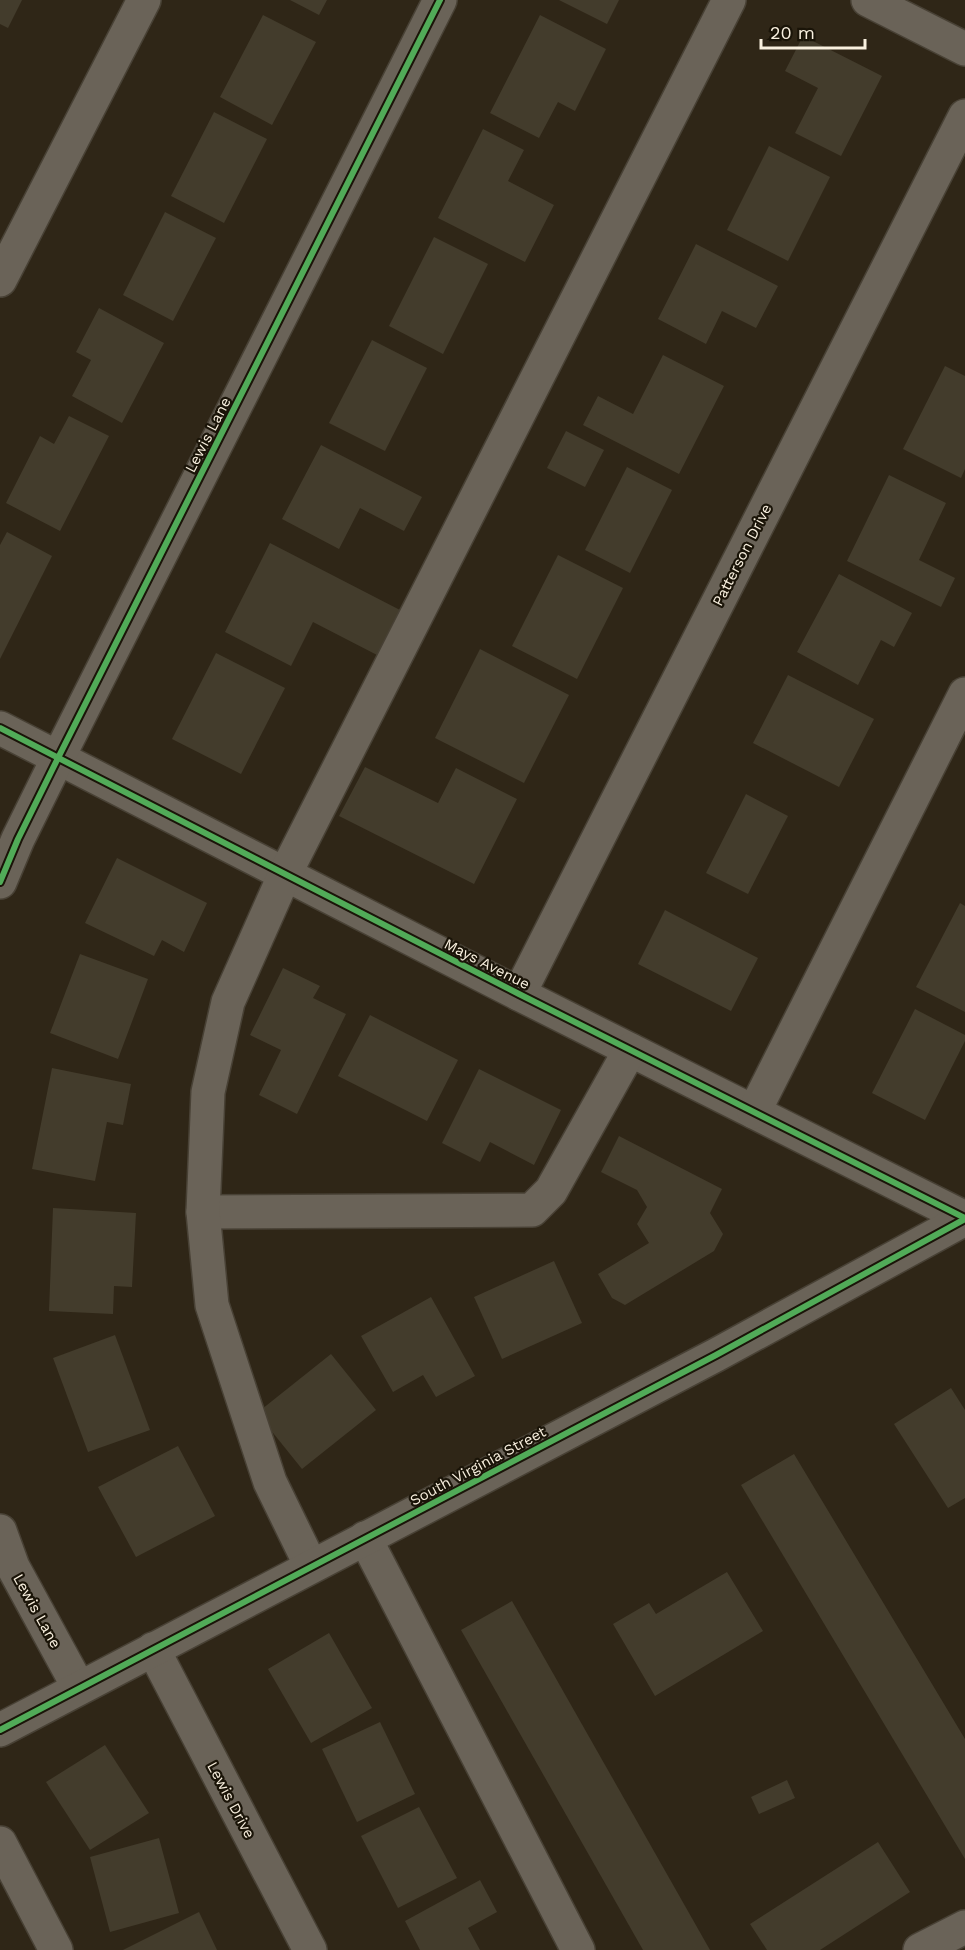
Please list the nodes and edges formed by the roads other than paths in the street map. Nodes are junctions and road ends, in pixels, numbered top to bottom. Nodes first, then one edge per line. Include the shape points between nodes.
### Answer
1 (144, 0) edge
2 (440, 0) edge
3 (729, 0) edge
4 (868, 0) edge
5 (965, 49) edge
6 (965, 116) edge
7 (0, 280) edge
8 (965, 694) edge
9 (0, 728) edge
10 (58, 758) junction
11 (285, 874) junction
12 (0, 882) edge
13 (519, 994) junction
14 (630, 1050) junction
15 (754, 1112) junction
16 (203, 1212) junction
17 (965, 1219) edge
18 (0, 1531) edge
19 (365, 1538) junction
20 (311, 1566) junction
21 (153, 1649) junction
22 (79, 1688) junction
23 (0, 1730) edge
24 (0, 1844) edge
25 (965, 1927) edge
26 (56, 1950) edge
27 (310, 1950) edge
28 (578, 1950) edge
29 (920, 1950) edge

1 - 7 street
2 - 10 street, Lewis Lane
3 - 11 street
4 - 5 street
6 - 13 street, Patterson Drive
8 - 15 street
9 - 10 street, Mays Avenue
10 - 11 street, Mays Avenue
10 - 12 street, Lewis Lane
11 - 13 street, Mays Avenue
11 - 16 street via 228,1002 208,1092
13 - 14 street, Mays Avenue
14 - 15 street, Mays Avenue
14 - 16 street via 551,1191 532,1210
15 - 17 street, Mays Avenue
16 - 20 street via 212,1305 270,1482
17 - 19 street, South Virginia Street via 716,1355
18 - 22 street, Lewis Lane via 13,1567
19 - 20 street, South Virginia Street
19 - 28 street
20 - 21 street, South Virginia Street
21 - 22 street, South Virginia Street
21 - 27 street, Lewis Drive
22 - 23 street, South Virginia Street
24 - 26 street
25 - 29 street

